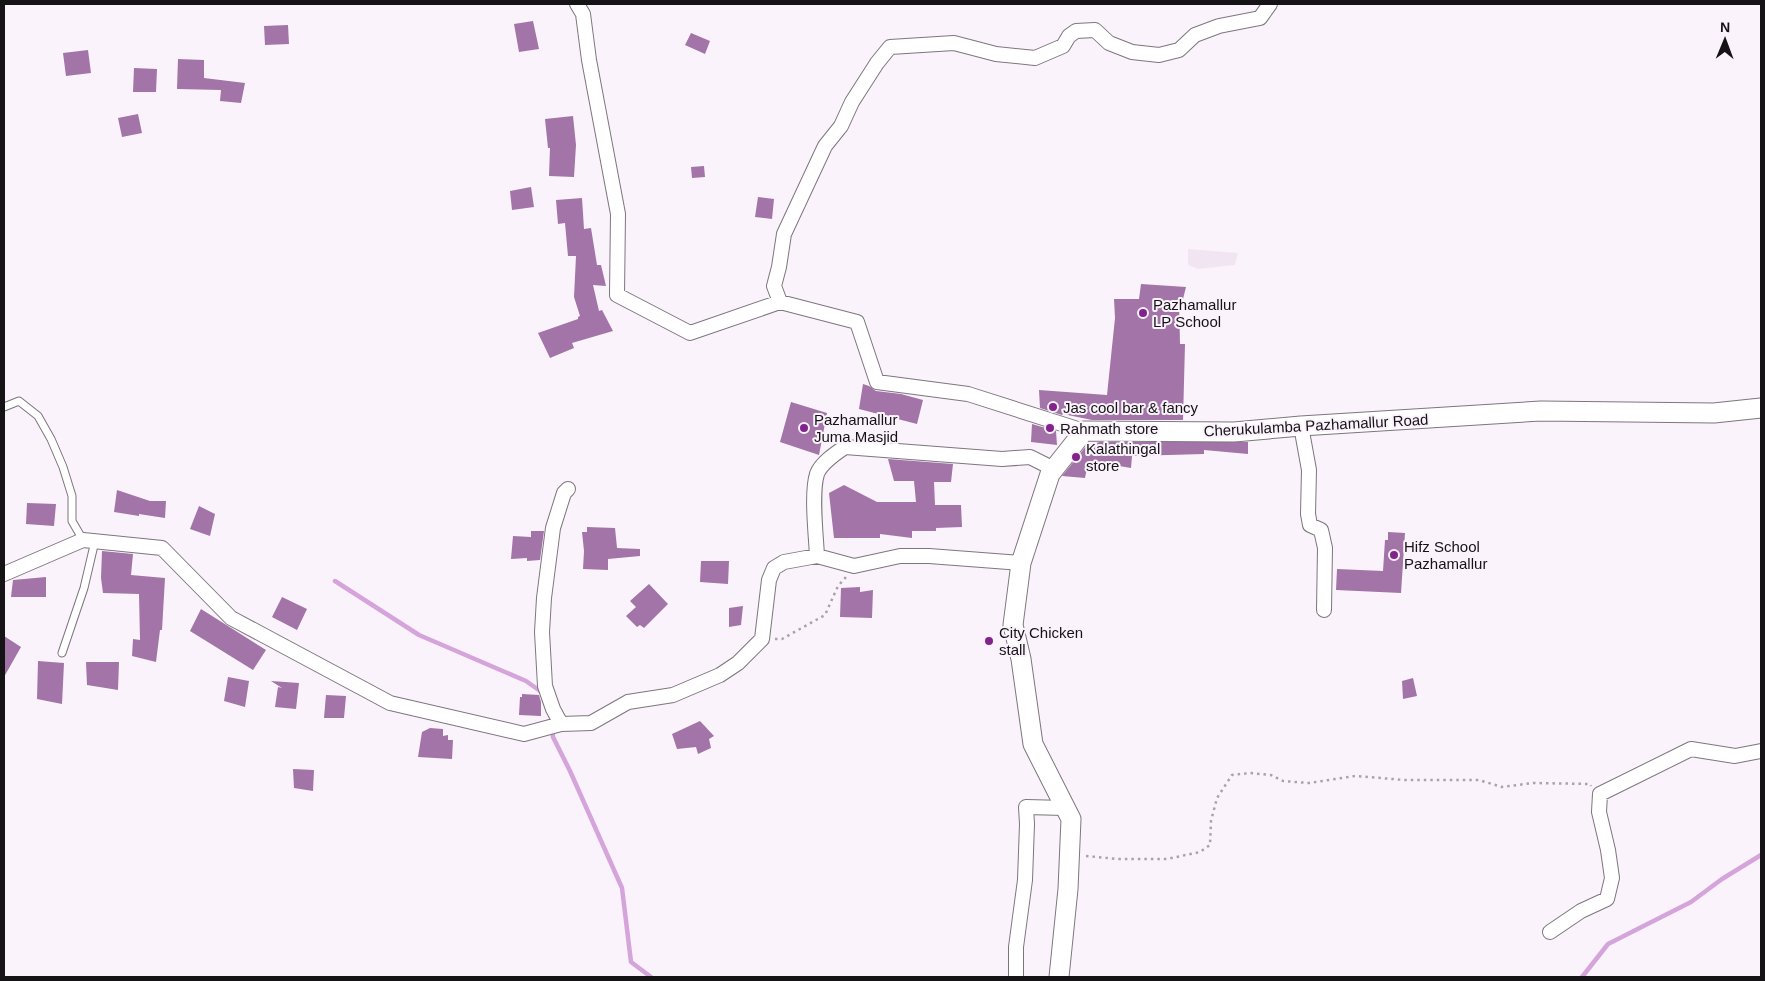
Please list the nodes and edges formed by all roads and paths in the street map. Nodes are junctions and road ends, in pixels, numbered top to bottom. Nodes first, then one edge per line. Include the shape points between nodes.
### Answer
1 (577, 4) edge
2 (1270, 4) edge
3 (780, 302) junction
4 (4, 407) edge
5 (1761, 408) edge
6 (1301, 426) junction
7 (1084, 430) junction
8 (1054, 469) junction
9 (568, 489) dead end
10 (89, 540) junction
11 (817, 556) junction
12 (1021, 562) junction
13 (854, 566) junction
14 (4, 574) edge
15 (1324, 610) dead end
16 (762, 639) junction
17 (62, 653) dead end
18 (560, 724) junction
19 (1761, 751) edge
20 (1600, 794) junction
21 (1065, 808) junction
22 (1069, 856) junction
23 (1550, 932) dead end
24 (1016, 977) edge
25 (1059, 977) edge

1 - 3 street via 583,14 618,214 617,295 690,333
2 - 3 street via 1260,18 1219,26 1195,35 1179,50 1158,55 1124,49 1094,30 1076,32 1063,46 1035,58 996,54 954,43 890,47 852,102 841,126 824,146 784,234 774,286
3 - 7 street via 857,322 877,382 968,394
4 - 10 lane via 19,401 38,416 63,467 72,496 72,521
5 - 6 street, Cherukulamba Pazhamallur Road via 1714,413 1541,411
6 - 7 street, Cherukulamba Pazhamallur Road via 1234,432
6 - 15 street via 1309,470 1310,525 1321,530 1325,548
7 - 8 street
8 - 11 street via 1030,457 1002,459 845,447 832,456 818,473 815,499
8 - 12 street
9 - 18 street via 552,528 542,632 545,686
10 - 14 street
10 - 17 lane via 84,588
10 - 18 street via 162,548 231,618 390,703 524,734
11 - 13 street
11 - 16 street via 784,562 774,568 768,580
12 - 13 street via 900,556
12 - 21 street via 1014,625 1034,744
13 - 16 path via 838,586 825,615 782,639
16 - 18 street via 738,663 720,675 673,695 628,702 591,723
19 - 20 street via 1736,756 1691,749
20 - 22 path via 1590,784 1532,783 1502,787 1478,780 1355,776 1309,783 1282,781 1271,775 1232,775 1217,798 1211,821 1210,845 1200,852 1167,859
20 - 23 street via 1599,812 1612,878 1607,899 1581,911
21 - 22 street via 1071,819
21 - 24 street via 1026,808 1025,880 1016,947
22 - 25 street

